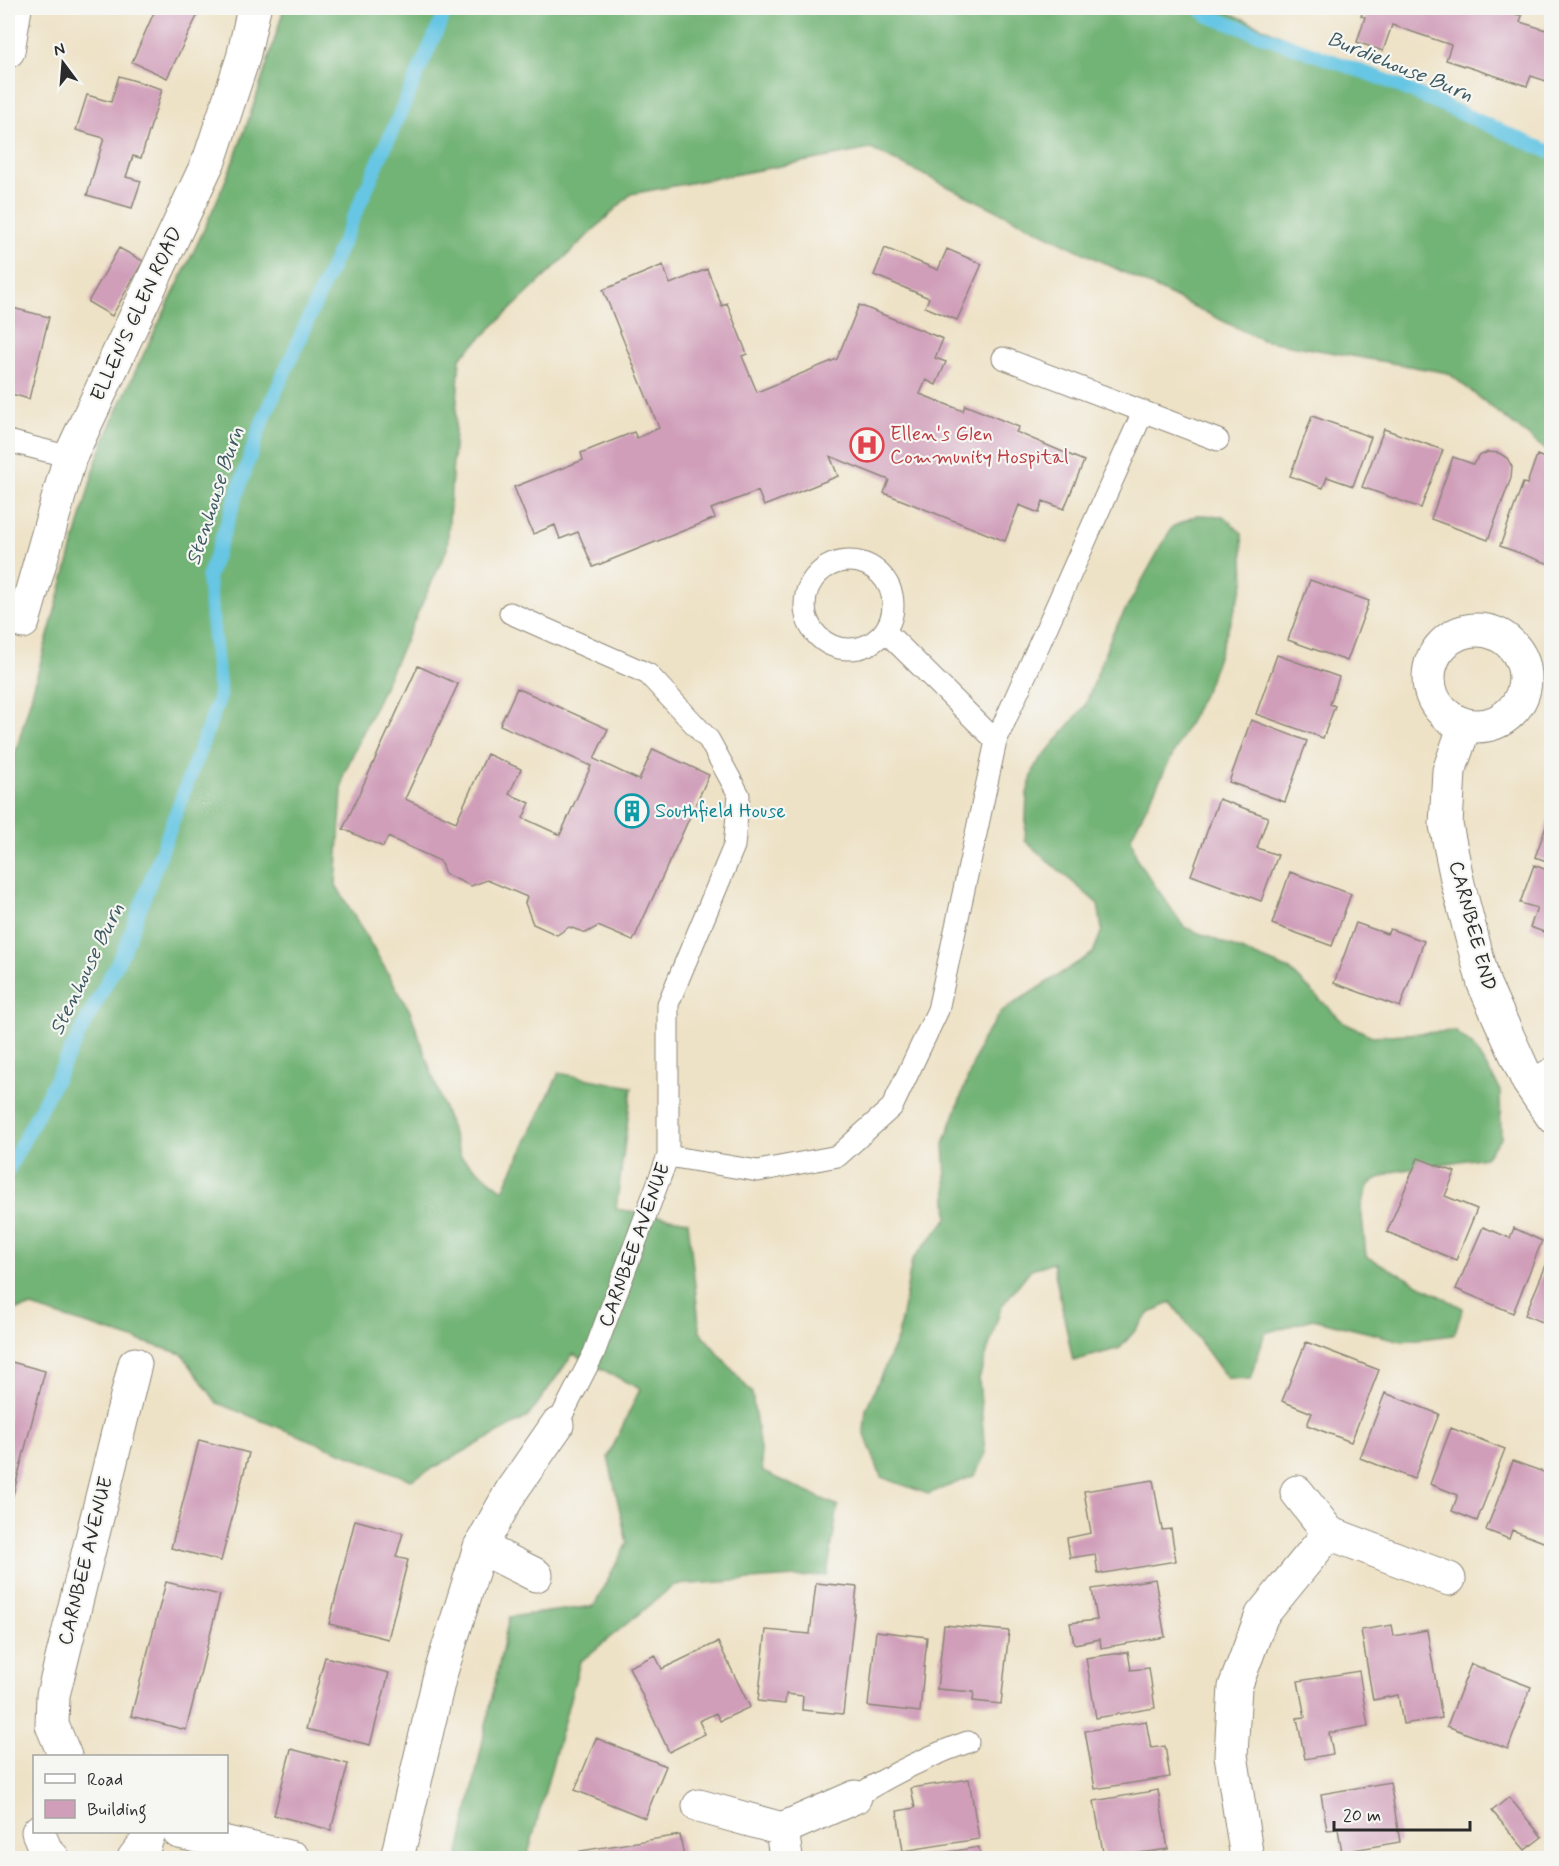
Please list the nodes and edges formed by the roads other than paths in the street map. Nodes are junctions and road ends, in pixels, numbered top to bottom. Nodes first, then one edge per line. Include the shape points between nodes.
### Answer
1 (15, 8) edge
2 (254, 8) edge
3 (8, 51) edge
4 (1003, 358) dead end
5 (1143, 412) junction
6 (1218, 440) dead end
7 (8, 441) edge
8 (70, 458) junction
9 (510, 613) dead end
10 (23, 622) dead end
11 (885, 631) junction
12 (1464, 725) dead end
13 (996, 741) junction
14 (1540, 1074) edge
15 (1551, 1116) edge
16 (668, 1156) junction
17 (135, 1364) dead end
18 (557, 1425) joint
19 (1297, 1492) dead end
20 (1329, 1533) junction
21 (480, 1546) junction
22 (536, 1575) dead end
23 (1449, 1579) dead end
24 (968, 1742) dead end
25 (65, 1755) edge
26 (855, 1797) joint
27 (699, 1806) dead end
28 (38, 1833) edge
29 (149, 1833) edge
30 (183, 1833) edge
31 (784, 1844) edge
32 (54, 1858) edge
33 (134, 1858) edge
34 (293, 1858) edge
35 (397, 1858) edge
36 (1247, 1858) edge

1 - 3 street
2 - 8 street, ELLEN'S GLEN ROAD via 243,58 210,158
4 - 5 lane
5 - 6 lane
5 - 13 lane
7 - 8 lane
8 - 10 street, ELLEN'S GLEN ROAD
9 - 16 lane, CARNBEE AVENUE via 648,674 709,740 739,795 734,846 668,1004
11 - 11 lane via 860,648 844,649 823,640 808,623 805,608 813,579 823,569 849,560 876,569 889,585 894,605
11 - 13 lane
12 - 14 street, CARNBEE END via 1449,771 1446,825 1458,884 1484,984
13 - 16 lane via 938,1010 892,1107 838,1156 758,1170
14 - 15 street, CARNBEE END
16 - 18 lane, CARNBEE AVENUE via 594,1353
17 - 25 street, CARNBEE AVENUE via 53,1695 52,1725
18 - 21 street, CARNBEE AVENUE via 512,1490
19 - 20 street
20 - 23 street
20 - 36 street via 1262,1615 1235,1687 1231,1755
21 - 22 street
21 - 35 street, CARNBEE AVENUE via 440,1675
24 - 26 lane via 896,1772
26 - 31 street
27 - 31 street
28 - 32 street via 46,1851
29 - 33 street via 146,1844
30 - 34 street

